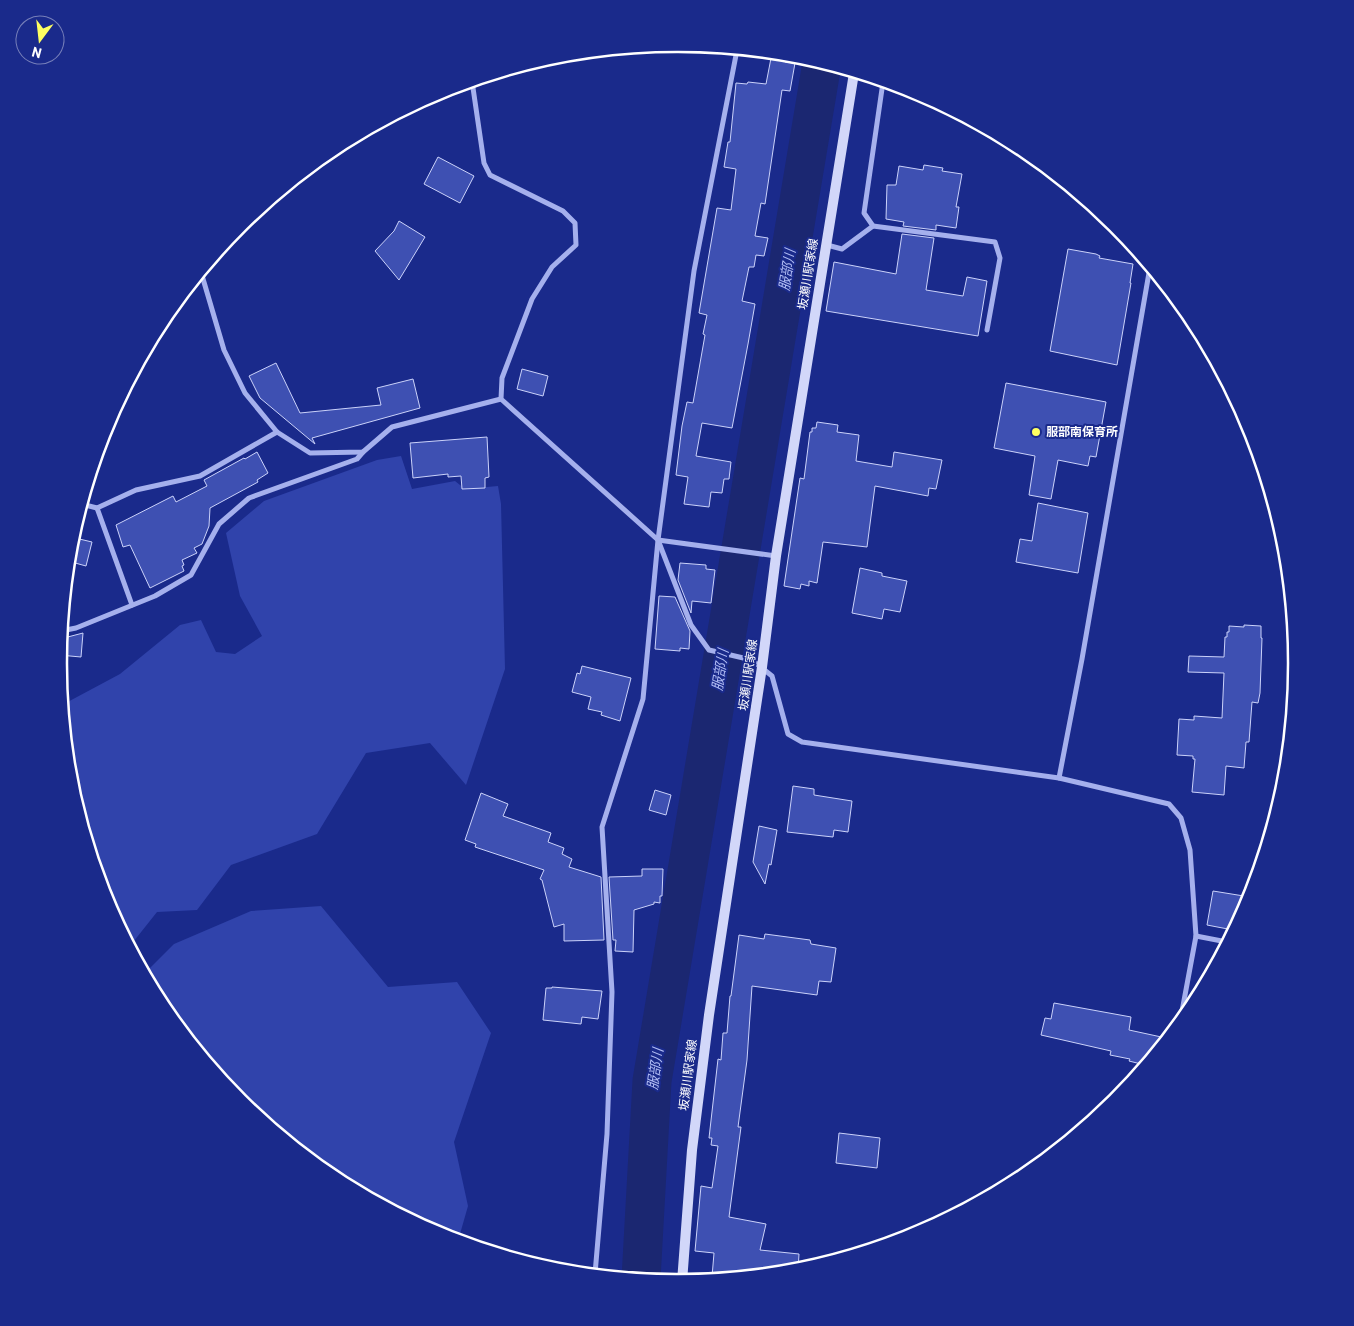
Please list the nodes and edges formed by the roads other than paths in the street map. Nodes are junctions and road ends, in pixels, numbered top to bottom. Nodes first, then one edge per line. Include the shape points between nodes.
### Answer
1 (736, 56) edge
2 (853, 79) edge
3 (473, 88) edge
4 (882, 88) edge
5 (873, 226) junction
6 (825, 245) junction
7 (1149, 276) edge
8 (203, 279) edge
9 (987, 330) dead end
10 (501, 399) junction
11 (277, 432) junction
12 (363, 452) junction
13 (87, 505) edge
14 (97, 508) junction
15 (658, 540) junction
16 (776, 556) junction
17 (132, 605) junction
18 (68, 630) edge
19 (762, 667) junction
20 (1059, 778) junction
21 (1196, 936) junction
22 (1221, 941) edge
23 (1183, 1004) edge
24 (596, 1268) edge
25 (683, 1274) edge

1 - 15 street via 694,271
2 - 6 main road, 坂瀬川駅家線
3 - 10 street via 484,163 490,175 563,211 575,223 576,245 552,267 532,299 502,378
4 - 5 street via 864,213
5 - 6 street via 842,248
5 - 9 street via 995,242 1000,258
6 - 16 main road, 坂瀬川駅家線
7 - 20 street
8 - 11 street via 224,350 245,393
10 - 12 street via 392,427
10 - 15 street
11 - 12 street via 310,453
11 - 14 street via 200,476 136,490
12 - 17 street via 357,459 250,498 219,524 191,575
13 - 14 street
14 - 17 street
15 - 16 street
15 - 19 street via 691,624 709,650 752,660
15 - 24 street via 643,699 602,827 612,992 607,1134
16 - 19 main road, 坂瀬川駅家線
17 - 18 street
19 - 20 street via 772,676 788,734 802,742
19 - 25 main road, 坂瀬川駅家線 via 709,1015 692,1150
20 - 21 street via 1169,804 1181,818 1190,850
21 - 22 street
21 - 23 street

